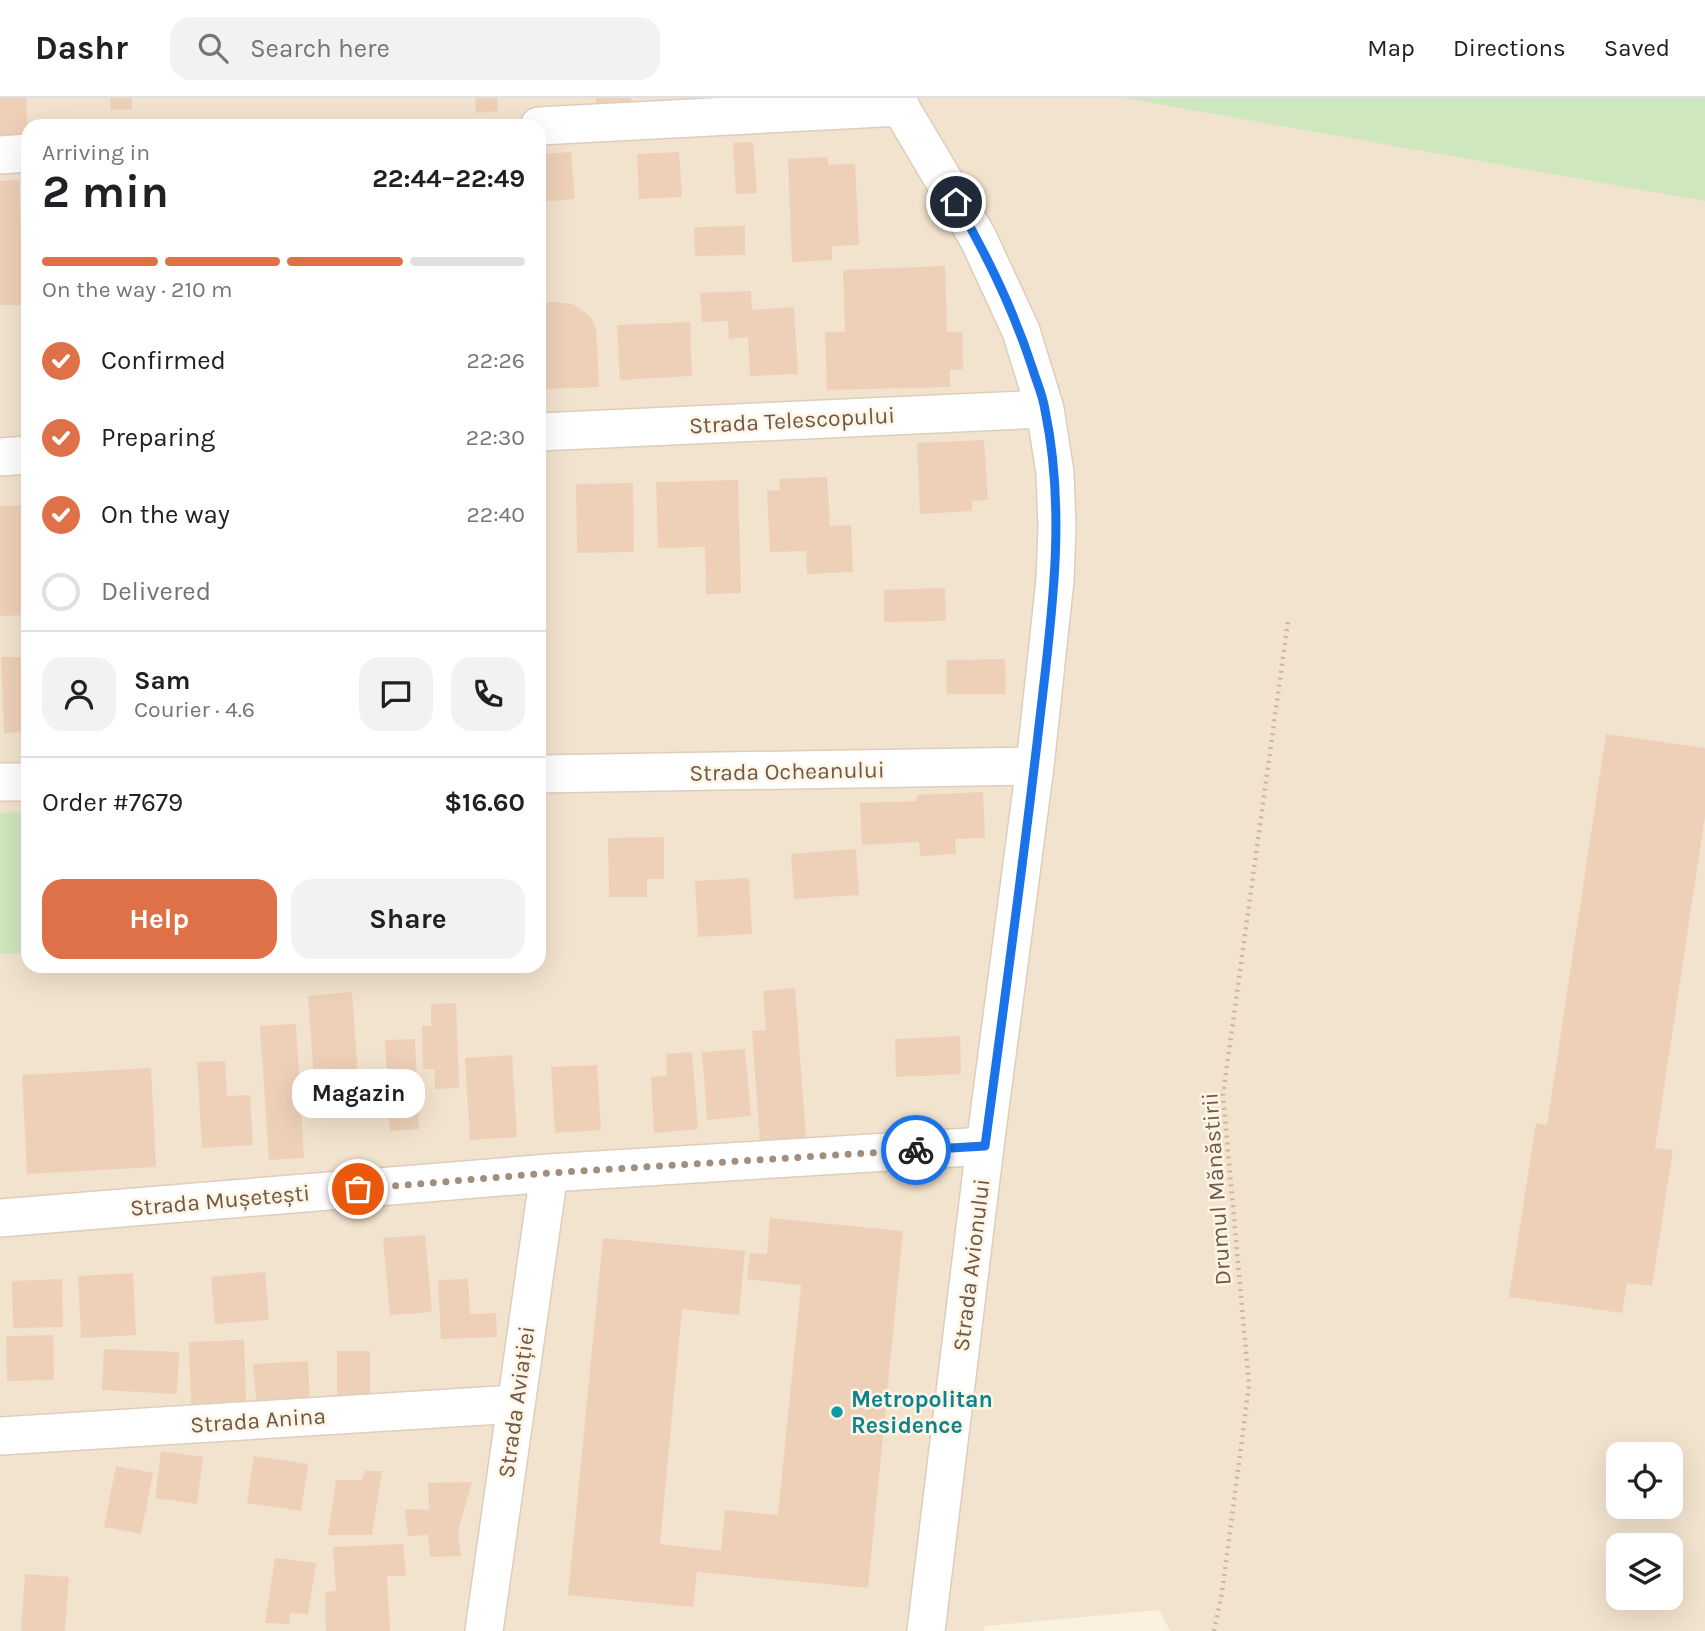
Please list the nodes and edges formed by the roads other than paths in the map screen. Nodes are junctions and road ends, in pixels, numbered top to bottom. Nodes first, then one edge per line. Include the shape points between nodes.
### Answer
1 (898, 103) edge
2 (546, 126) edge
3 (21, 154) edge
4 (0, 155) edge
5 (1045, 409) junction
6 (546, 432) edge
7 (21, 456) edge
8 (0, 457) edge
9 (1035, 766) junction
10 (546, 774) edge
11 (0, 782) edge
12 (21, 782) edge
13 (985, 1146) junction
14 (549, 1173) junction
15 (0, 1218) edge
16 (516, 1404) junction
17 (0, 1436) edge
18 (484, 1631) edge
19 (926, 1631) edge

1 - 2 street
1 - 5 street, Strada Avionului via 978,238 1021,331
3 - 4 street
5 - 6 street, Strada Telescopului
5 - 9 street, Strada Avionului via 1057,527
7 - 8 street
9 - 10 street, Strada Ocheanului
9 - 13 street, Strada Avionului
11 - 12 street
13 - 14 street, Strada Mușetești
13 - 19 street, Strada Avionului
14 - 15 street, Strada Mușetești
14 - 16 street, Strada Aviației
16 - 17 street, Strada Anina
16 - 18 street, Strada Aviației

